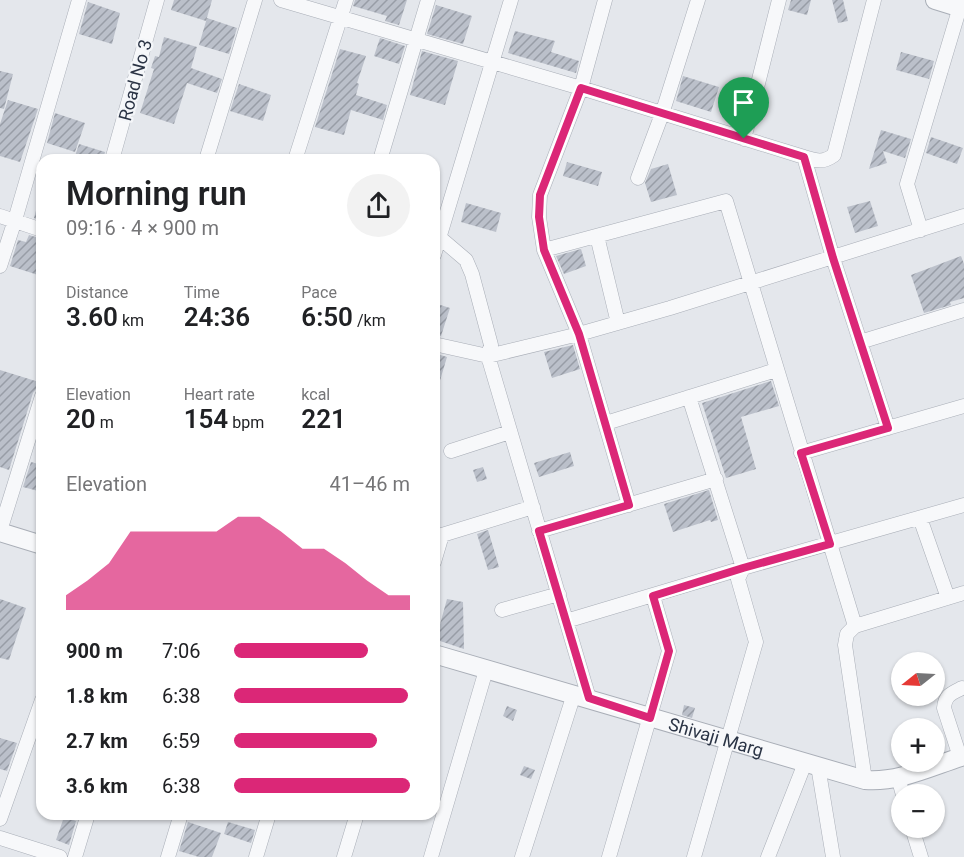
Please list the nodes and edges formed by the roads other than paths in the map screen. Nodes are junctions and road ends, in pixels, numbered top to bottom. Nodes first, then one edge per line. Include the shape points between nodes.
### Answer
1 (79, 0) edge
2 (157, 0) edge
3 (255, 0) edge
4 (281, 0) edge
5 (346, 0) edge
6 (428, 0) edge
7 (511, 0) edge
8 (605, 0) edge
9 (698, 0) edge
10 (778, 0) edge
11 (874, 0) edge
12 (935, 0) edge
13 (962, 6) edge
14 (341, 18) junction
15 (417, 40) junction
16 (492, 63) junction
17 (581, 88) junction
18 (662, 114) junction
19 (744, 139) junction
20 (114, 154) edge
21 (208, 154) edge
22 (297, 154) edge
23 (382, 154) edge
24 (804, 157) junction
25 (638, 178) dead end
26 (0, 216) edge
27 (964, 216) edge
28 (15, 220) junction
29 (36, 228) edge
30 (921, 230) junction
31 (440, 234) edge
32 (597, 236) junction
33 (440, 238) edge
34 (544, 250) junction
35 (833, 258) junction
36 (0, 266) edge
37 (750, 282) junction
38 (964, 310) edge
39 (618, 323) junction
40 (579, 334) junction
41 (860, 342) junction
42 (440, 345) edge
43 (488, 356) junction
44 (776, 370) junction
45 (689, 397) junction
46 (964, 406) edge
47 (36, 415) edge
48 (606, 423) junction
49 (888, 428) junction
50 (510, 432) junction
51 (451, 451) dead end
52 (801, 453) junction
53 (716, 479) junction
54 (629, 505) junction
55 (964, 505) edge
56 (533, 507) junction
57 (920, 518) junction
58 (0, 531) edge
59 (539, 531) junction
60 (440, 542) edge
61 (36, 543) edge
62 (830, 544) junction
63 (743, 568) junction
64 (964, 593) edge
65 (559, 594) junction
66 (653, 596) junction
67 (948, 598) junction
68 (502, 610) dead end
69 (566, 621) junction
70 (855, 626) junction
71 (440, 656) edge
72 (486, 670) junction
73 (962, 688) dead end
74 (582, 696) junction
75 (36, 717) edge
76 (650, 718) junction
77 (728, 740) junction
78 (962, 757) edge
79 (812, 765) junction
80 (865, 780) junction
81 (891, 784) edge
82 (904, 784) edge
83 (0, 819) edge
84 (86, 820) edge
85 (179, 820) edge
86 (266, 820) edge
87 (355, 820) edge
88 (0, 838) edge
89 (915, 838) edge
90 (60, 857) edge
91 (75, 857) edge
92 (168, 857) edge
93 (256, 857) edge
94 (344, 857) edge
95 (431, 857) edge
96 (522, 857) edge
97 (609, 857) edge
98 (694, 857) edge
99 (768, 857) edge
100 (833, 857) edge
101 (921, 857) edge

1 - 28 street
2 - 20 street, Road No 3
3 - 21 street
4 - 14 street
5 - 14 street
6 - 15 street
7 - 16 street
8 - 17 street
9 - 18 street
10 - 19 street
11 - 24 street via 834,155 818,162
12 - 13 street
13 - 30 street via 907,184
14 - 15 street
14 - 22 street
15 - 16 street
15 - 23 street
16 - 17 street
16 - 31 street
17 - 18 street
17 - 34 street via 540,195
18 - 19 street
18 - 25 street
19 - 24 street
24 - 35 street
26 - 28 street
27 - 30 street
28 - 29 street
28 - 36 street
30 - 35 street
32 - 34 street
32 - 37 street via 726,201
32 - 39 street
33 - 43 street via 466,260 472,274 491,345
34 - 40 street
35 - 37 street
35 - 41 street
37 - 39 street
37 - 44 street
38 - 41 street
39 - 40 street
40 - 43 street
40 - 48 street
41 - 49 street
42 - 43 street
43 - 50 street
44 - 45 street
44 - 52 street
45 - 48 street
45 - 53 street
46 - 49 street
47 - 58 street
48 - 54 street
49 - 52 street
50 - 51 street
50 - 56 street
52 - 62 street
53 - 54 street
53 - 63 street
54 - 59 street
55 - 57 street
56 - 59 street
56 - 60 street via 442,535
57 - 62 street
57 - 67 street
58 - 61 street
59 - 65 street
62 - 63 street
62 - 70 street
63 - 66 street
63 - 77 street via 738,579 756,642
64 - 67 street
65 - 68 street
65 - 69 street
66 - 69 street
66 - 76 street via 669,651
67 - 70 street
69 - 74 street
70 - 80 street via 847,634 845,645
71 - 72 street, Shivaji Marg
72 - 74 street, Shivaji Marg
72 - 95 street
73 - 78 street via 949,694 944,708
74 - 76 street, Shivaji Marg
74 - 96 street
75 - 83 street
76 - 77 street, Shivaji Marg
76 - 97 street
77 - 79 street, Shivaji Marg
77 - 98 street
78 - 82 street, Shivaji Marg
79 - 80 street, Shivaji Marg
79 - 99 street
79 - 100 street
80 - 81 street, Shivaji Marg
84 - 91 street
85 - 92 street
86 - 93 street
87 - 94 street
88 - 90 street
89 - 101 street

